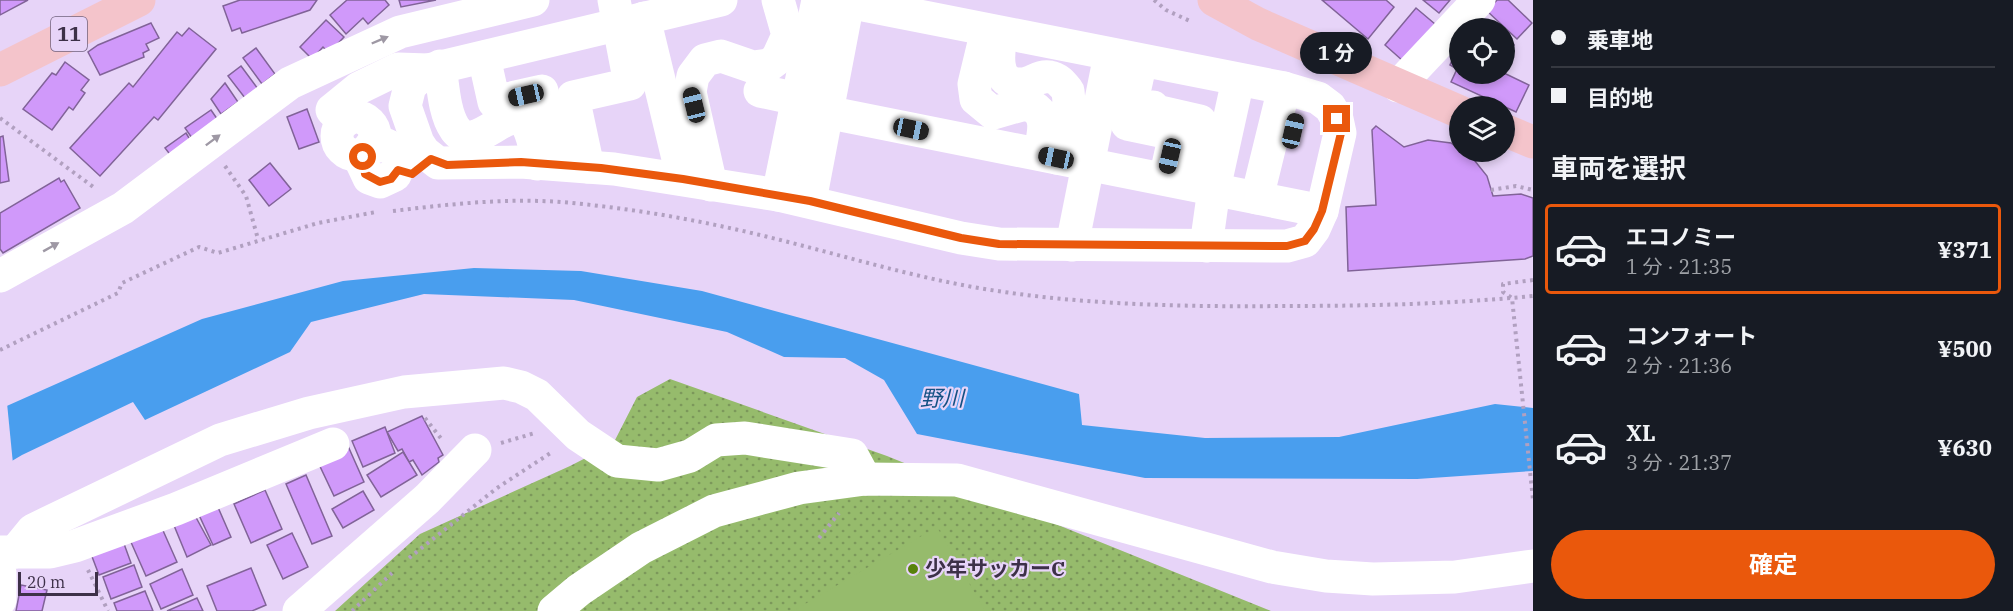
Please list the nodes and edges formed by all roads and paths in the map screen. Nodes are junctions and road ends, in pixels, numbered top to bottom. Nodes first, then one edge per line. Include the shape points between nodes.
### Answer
1 (139, 0) edge
2 (533, 0) edge
3 (721, 0) edge
4 (778, 0) edge
5 (1214, 0) edge
6 (1479, 0) edge
7 (835, 1) edge
8 (625, 14) edge
9 (995, 31) junction
10 (1110, 55) junction
11 (484, 57) junction
12 (1153, 63) junction
13 (434, 68) junction
14 (0, 70) edge
15 (1238, 80) junction
16 (1398, 86) junction
17 (358, 88) junction
18 (760, 91) dead end
19 (1293, 91) junction
20 (812, 105) junction
21 (1449, 107) edge
22 (0, 118) edge
23 (411, 126) junction
24 (1515, 135) edge
25 (1533, 142) edge
26 (1061, 158) junction
27 (431, 159) junction
28 (562, 165) junction
29 (697, 182) junction
30 (1189, 184) junction
31 (1491, 190) dead end
32 (1533, 190) edge
33 (778, 195) junction
34 (246, 196) dead end
35 (1267, 200) junction
36 (810, 201) junction
37 (123, 208) junction
38 (1322, 211) junction
39 (258, 239) junction
40 (1072, 245) junction
41 (1206, 246) junction
42 (0, 276) edge
43 (1533, 280) edge
44 (1533, 296) edge
45 (1512, 298) junction
46 (0, 350) edge
47 (420, 411) dead end
48 (572, 429) junction
49 (333, 444) dead end
50 (467, 457) junction
51 (865, 479) junction
52 (1533, 500) edge
53 (75, 546) junction
54 (402, 563) dead end
55 (1533, 566) edge
56 (393, 571) dead end
57 (3, 574) edge
58 (108, 611) edge
59 (299, 611) edge
60 (352, 611) edge
61 (554, 611) edge

1 - 14 main road, 11
37 -> 2 street via 300,78 400,32
3 - 8 street
4 - 29 street via 788,35 777,59 753,67 721,56 705,60 693,76 690,92
5 - 16 main road via 1258,24
6 - 16 street
7 - 9 street
7 - 20 street
8 - 11 street
8 - 28 street via 630,84 573,97
8 - 29 street
9 - 10 street
9 - 26 street via 998,63 1009,81 1024,84 1051,77 1068,91
10 - 12 street
10 - 26 street
11 - 13 street
11 - 28 street via 494,102 542,91
12 - 15 street
12 - 30 street via 1152,110 1200,121
13 - 17 street via 398,69
13 - 23 street via 410,86 405,106
13 - 28 street via 451,122 459,134 482,136 499,121 514,118 526,124
15 - 19 street
15 - 30 street
16 - 21 main road
17 - 23 street
17 - 27 street via 332,110 344,122 361,118 371,124 375,136 362,162 369,178 386,182 398,170 412,174
18 - 20 street
19 - 35 street
19 - 38 street via 1330,106 1341,133
20 - 26 street
20 - 33 street
20 - 36 street
22 - 37 path
23 - 27 street
24 - 25 main road
26 - 30 street
26 - 40 street
27 - 28 street via 447,165
28 - 29 street
29 - 33 street
30 - 35 street
30 - 41 street
31 - 32 path via 1516,186
33 - 36 street
34 - 39 path
35 - 38 street
36 - 40 street via 969,240
42 -> 37 street
38 - 41 street via 1311,235 1297,245
39 - 45 path via 374,213 454,204 569,202 698,222 907,274 1059,299 1286,306
39 - 46 path via 218,253 199,247 122,283 118,293
40 - 41 street
43 - 45 path via 1503,284 1503,292
44 - 45 path
45 - 52 path
47 - 50 path
48 - 50 path
48 - 51 street via 617,461 658,465 690,456 716,440 755,440 852,455
48 - 54 path
48 - 57 street via 537,395 504,383 357,400 220,440 33,530
49 - 53 street
50 - 59 street via 427,499
51 - 55 street via 957,480 1272,567 1326,576 1455,577
51 - 61 street via 800,488 714,511 641,548
53 - 57 street via 50,552
53 - 58 path
56 - 60 path

